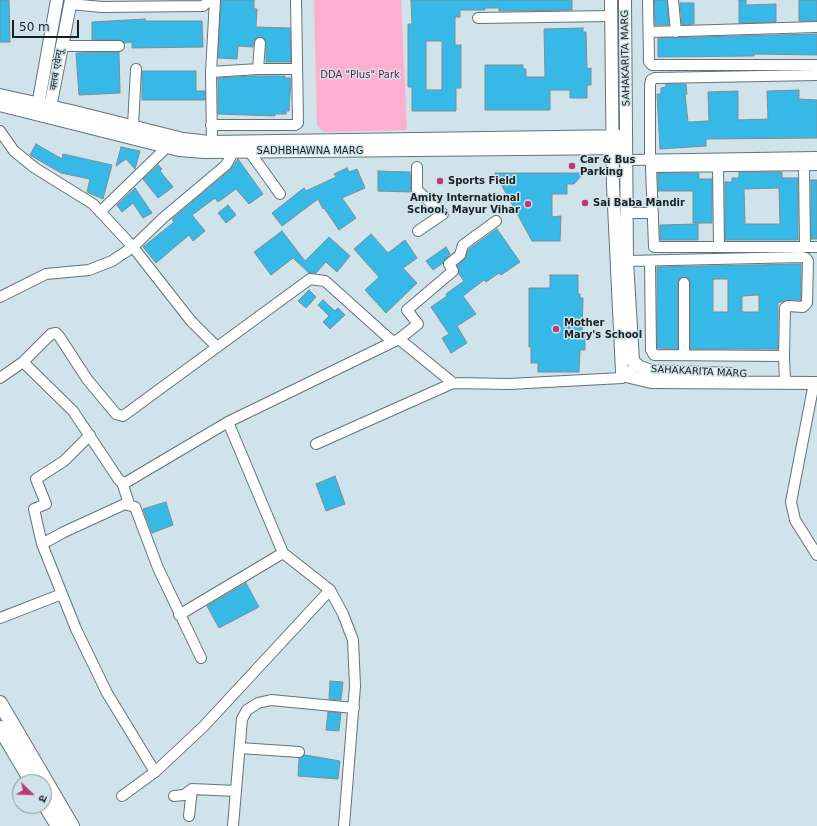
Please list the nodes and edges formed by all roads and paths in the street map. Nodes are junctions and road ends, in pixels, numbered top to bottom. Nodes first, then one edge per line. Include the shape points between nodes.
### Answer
1 (57, 0) edge
2 (210, 0) edge
3 (215, 0) edge
4 (296, 0) edge
5 (611, 0) edge
6 (625, 0) edge
7 (648, 0) edge
8 (673, 0) edge
9 (70, 2) edge
10 (102, 4) edge
11 (611, 16) junction
12 (478, 18) dead end
13 (817, 27) edge
14 (649, 32) junction
15 (676, 32) junction
16 (260, 43) dead end
17 (61, 46) junction
18 (119, 46) dead end
19 (817, 65) edge
20 (136, 69) dead end
21 (258, 69) junction
22 (297, 69) junction
23 (211, 72) junction
24 (817, 75) edge
25 (0, 95) edge
26 (0, 105) edge
27 (44, 110) junction
28 (211, 125) junction
29 (133, 126) junction
30 (0, 131) edge
31 (612, 136) junction
32 (626, 136) junction
33 (212, 142) junction
34 (167, 147) junction
35 (613, 149) junction
36 (234, 151) junction
37 (249, 151) junction
38 (626, 154) junction
39 (817, 157) edge
40 (650, 159) junction
41 (817, 165) edge
42 (718, 166) junction
43 (804, 166) junction
44 (417, 167) dead end
45 (280, 194) dead end
46 (100, 212) junction
47 (627, 213) junction
48 (653, 213) junction
49 (496, 221) dead end
50 (418, 232) dead end
51 (719, 247) junction
52 (805, 247) junction
53 (817, 247) edge
54 (133, 248) junction
55 (627, 261) junction
56 (650, 261) junction
57 (684, 283) dead end
58 (0, 297) edge
59 (396, 340) junction
60 (217, 347) junction
61 (684, 355) junction
62 (784, 356) junction
63 (23, 362) junction
64 (637, 364) junction
65 (630, 377) junction
66 (0, 378) edge
67 (785, 379) junction
68 (816, 381) edge
69 (453, 383) junction
70 (228, 422) junction
71 (90, 435) junction
72 (316, 444) dead end
73 (122, 482) junction
74 (129, 504) junction
75 (42, 544) junction
76 (283, 554) junction
77 (817, 555) edge
78 (330, 590) junction
79 (62, 594) junction
80 (179, 615) junction
81 (0, 618) edge
82 (200, 658) dead end
83 (0, 703) edge
84 (354, 708) junction
85 (0, 728) edge
86 (240, 748) junction
87 (299, 752) dead end
88 (155, 772) junction
89 (27, 774) edge
90 (192, 789) junction
91 (236, 791) junction
92 (122, 796) dead end
93 (174, 796) dead end
94 (51, 814) edge
95 (189, 816) dead end
96 (58, 826) edge
97 (72, 826) edge
98 (233, 826) edge
99 (344, 826) edge

1 - 27 street, क्लब एवेन्यू
2 - 10 street via 204,6
3 - 23 street
4 - 22 street
5 - 11 street, SAHAKARITA MARG
6 - 32 street, SAHAKARITA MARG
7 - 14 street
8 - 15 street
9 - 10 street
9 - 17 street, क्लब एवेन्यू
11 - 12 street
11 - 31 street, SAHAKARITA MARG
13 - 15 street
14 - 15 street
14 - 19 street via 649,62 652,65
16 - 21 street
17 - 18 street
17 - 27 street, क्लब एवेन्यू
20 - 29 street
21 - 22 street
21 - 23 street
22 - 28 street via 298,123 295,125
23 - 28 street
24 - 40 street via 654,78 650,86
25 - 27 street, SADHBHAWNA MARG
26 - 27 street, SADHBHAWNA MARG
27 - 29 street, SADHBHAWNA MARG
27 - 34 street, SADHBHAWNA MARG
28 - 33 street
29 - 33 street, SADHBHAWNA MARG via 183,139
30 - 46 street via 14,151 35,168 93,204
31 - 32 street, SADHBHAWNA MARG
31 - 33 street, SADHBHAWNA MARG
31 - 35 street, SAHAKARITA MARG
32 - 38 street, SAHAKARITA MARG
34 - 36 street, SADHBHAWNA MARG via 198,151
34 - 46 street
35 - 37 street, SADHBHAWNA MARG
35 - 38 street, SADHBHAWNA MARG
35 - 65 street, SAHAKARITA MARG via 622,372
36 - 37 street, SADHBHAWNA MARG
36 - 54 street via 226,165 163,218
37 - 45 street
38 - 40 street
38 - 47 street, SAHAKARITA MARG
39 - 40 street
41 - 43 street
42 - 43 street
42 - 48 street via 651,166
42 - 51 street
43 - 52 street
44 - 50 street via 417,190 443,214
46 - 54 street
47 - 48 street
47 - 55 street, SAHAKARITA MARG
48 - 51 street via 654,247
49 - 59 street via 463,245 460,255 449,264 453,271 407,310 418,324
51 - 52 street
52 - 53 street
54 - 58 street via 112,261 89,270 46,274
54 - 60 street via 191,321
55 - 56 street
55 - 64 street, SAHAKARITA MARG via 634,361
56 - 61 street via 652,353
56 - 62 street via 806,258 807,303 803,307 785,308
57 - 61 street
59 - 60 street via 325,281 310,279
59 - 69 street
59 - 70 street
60 - 63 street via 120,416 87,379 56,333 51,334
61 - 62 street
62 - 67 street
63 - 66 street
63 - 71 street via 73,411
64 - 65 street
64 - 67 street, SAHAKARITA MARG via 651,371
65 - 67 street via 651,382
65 - 69 street via 509,384
67 - 68 street
68 - 77 street via 791,502 795,520
69 - 72 street
70 - 73 street via 125,483
70 - 76 street
71 - 73 street
71 - 75 street via 64,461 36,479 46,504 34,509
73 - 74 street
74 - 75 street
74 - 80 street via 135,507
75 - 79 street
76 - 78 street
76 - 80 street
78 - 84 street via 353,640 356,686
78 - 88 street via 204,726
79 - 81 street
79 - 88 street via 107,693
80 - 82 street
83 - 97 main road
84 - 86 street via 271,700 258,703 247,710 242,719
84 - 99 street
85 - 89 main road
86 - 87 street
86 - 91 street
88 - 92 street
90 - 91 street
90 - 93 street via 184,795
90 - 95 street
91 - 98 street
94 - 96 main road

